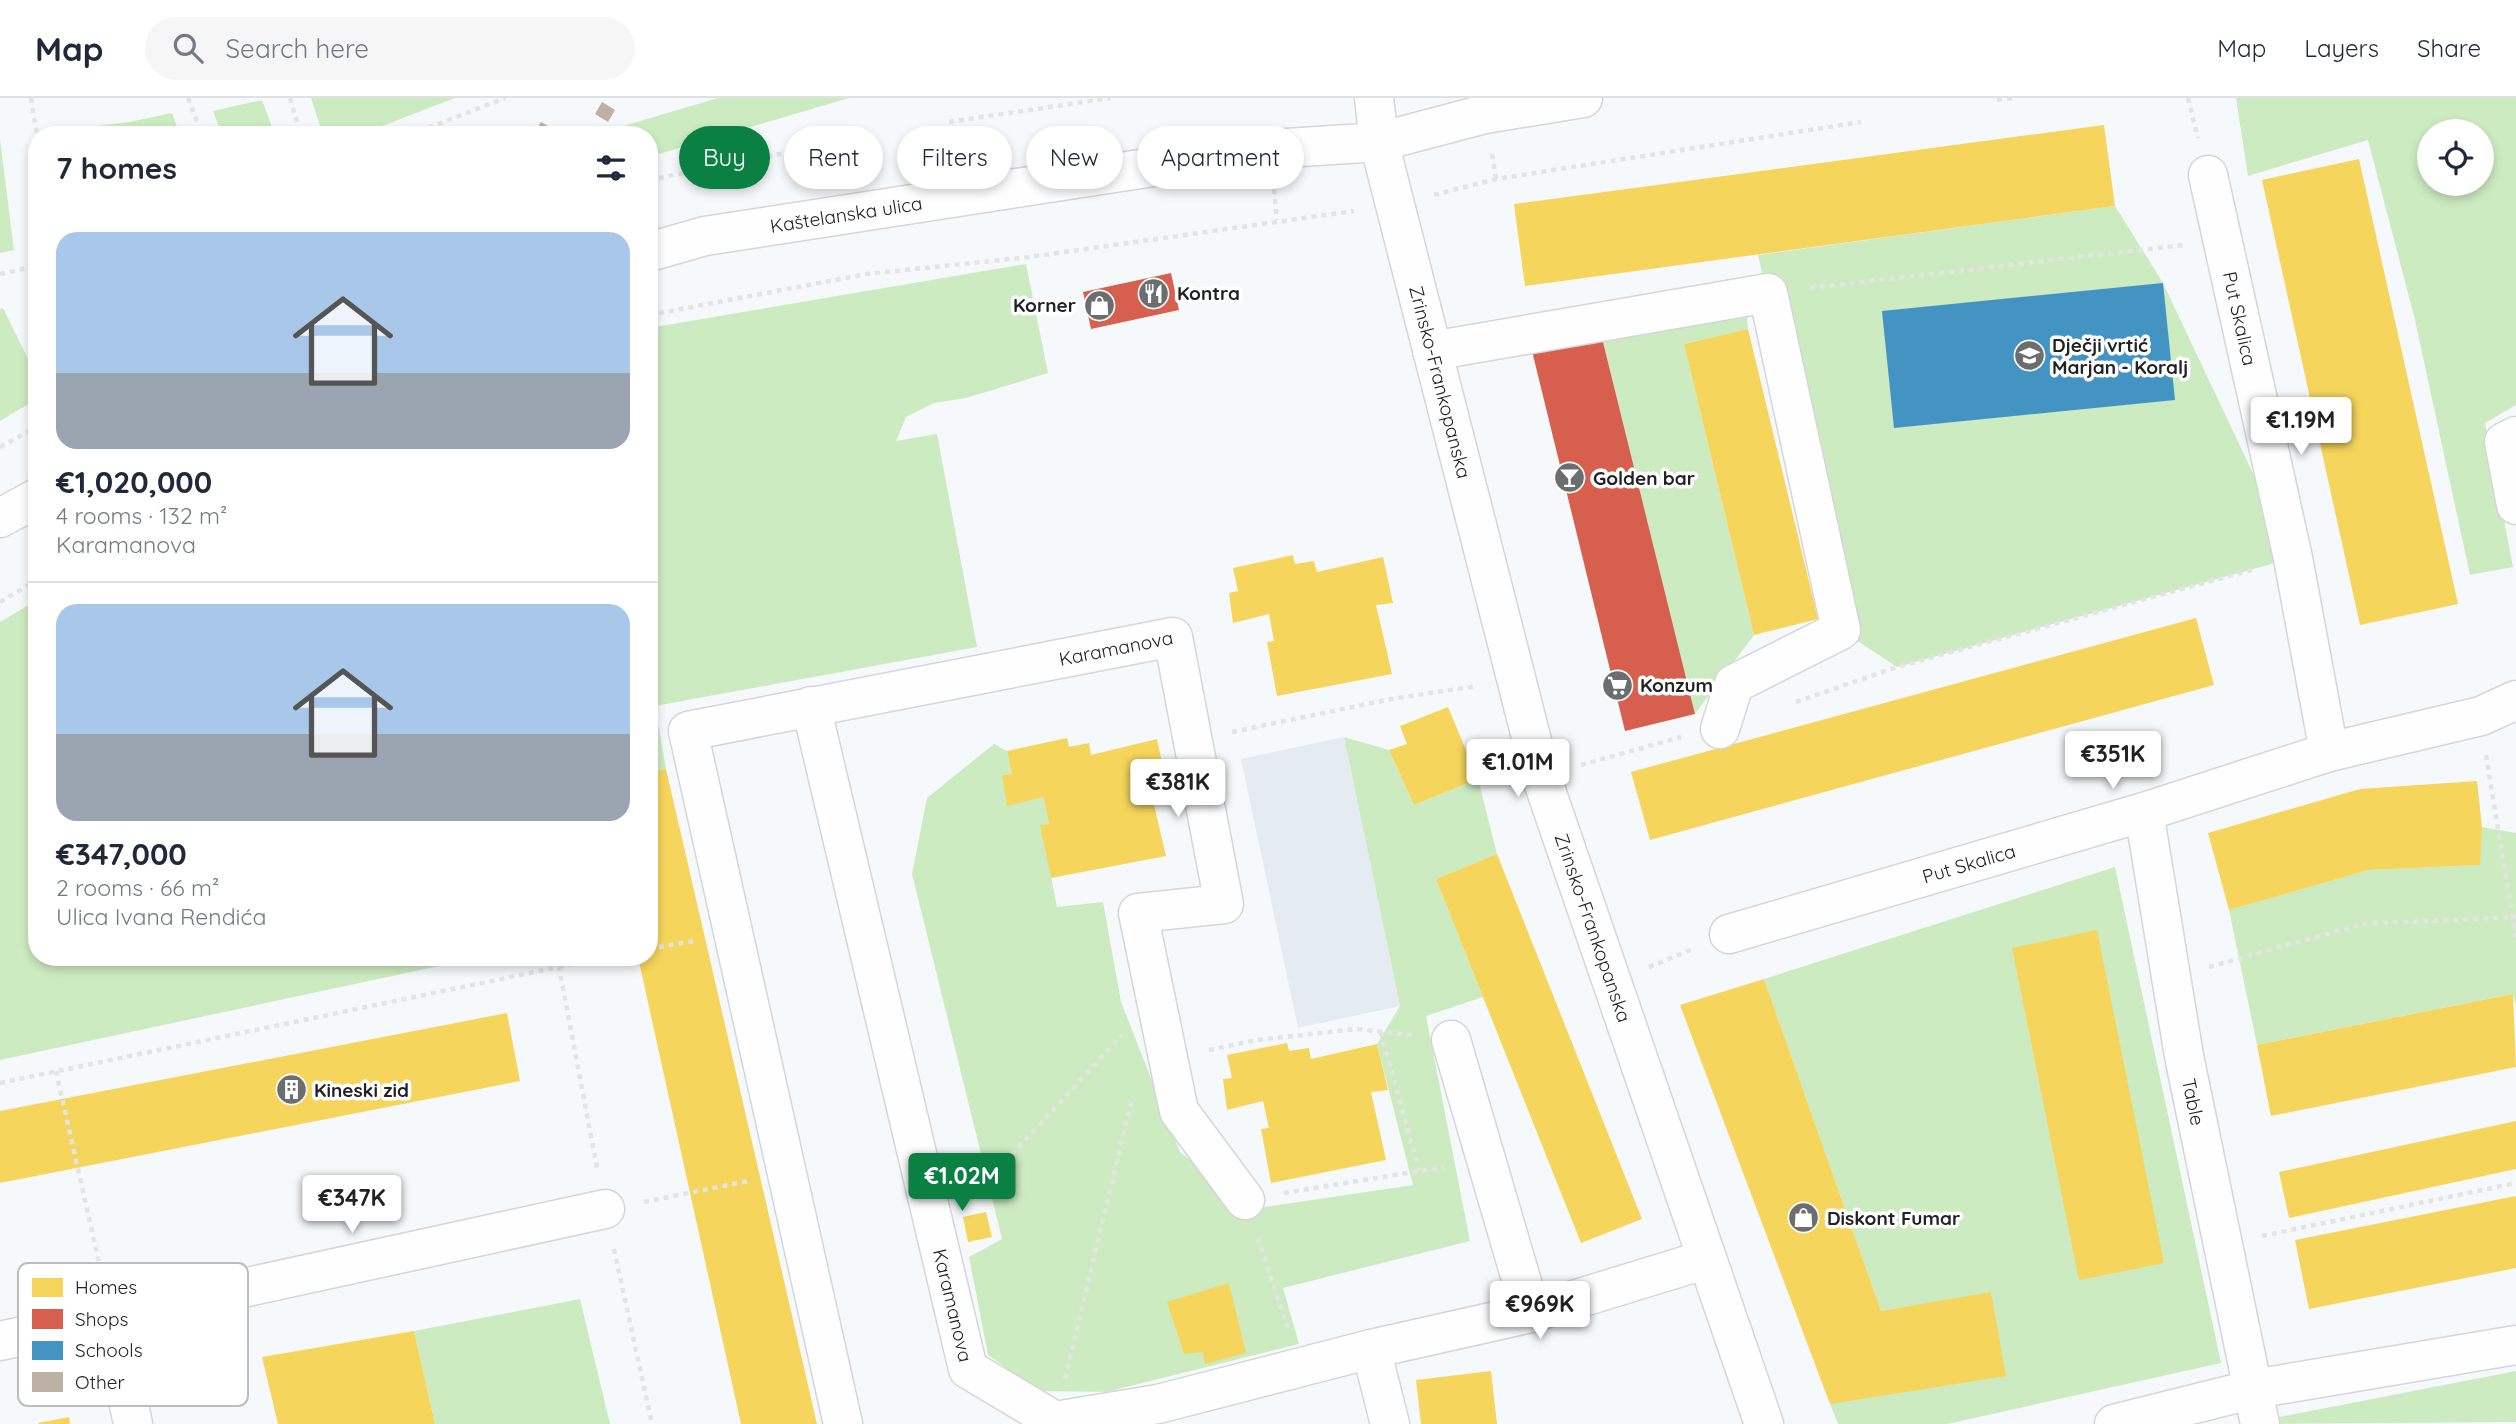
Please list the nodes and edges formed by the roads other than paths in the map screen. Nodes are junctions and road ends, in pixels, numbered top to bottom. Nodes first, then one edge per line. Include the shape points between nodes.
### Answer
1 (1374, 98) edge
2 (1583, 98) edge
3 (1379, 142) junction
4 (2208, 175) dead end
5 (658, 249) edge
6 (1432, 351) junction
7 (2516, 436) edge
8 (28, 503) edge
9 (2516, 505) edge
10 (0, 518) edge
11 (2516, 700) edge
12 (811, 706) junction
13 (1720, 729) dead end
14 (2329, 752) junction
15 (2144, 812) junction
16 (1729, 934) road end
17 (1451, 1040) road end
18 (1245, 1200) road end
19 (605, 1209) road end
20 (1707, 1259) junction
21 (248, 1288) edge
22 (1531, 1312) junction
23 (18, 1337) edge
24 (0, 1341) edge
25 (2516, 1345) edge
26 (1371, 1349) junction
27 (129, 1406) edge
28 (2257, 1407) edge
29 (1051, 1422) edge
30 (133, 1424) edge
31 (842, 1424) edge
32 (1390, 1424) edge
33 (1764, 1424) edge
34 (2114, 1424) edge

1 - 3 street, Zrinsko-Frankopanska
2 - 3 street, Kaštelanska ulica via 1485,114
3 - 5 street, Kaštelanska ulica via 1270,149 705,236
3 - 6 street, Zrinsko-Frankopanska
4 - 14 street, Put Skalica via 2293,558
6 - 13 street via 1768,293 1841,630 1734,684
6 - 20 street, Zrinsko-Frankopanska via 1541,776
7 - 9 street via 2504,442
8 - 10 street
11 - 14 street, Put Skalica via 2481,716
12 - 18 street, Karamanova via 1173,637 1224,904 1138,913 1179,1111
12 - 29 street, Karamanova via 968,1368
12 - 31 street, Karamanova via 688,731
14 - 15 street, Put Skalica
15 - 16 street, Put Skalica
15 - 28 street, Table via 2184,1056
17 - 22 street
19 - 21 street
20 - 22 street
20 - 33 street, Zrinsko-Frankopanska
22 - 26 street
23 - 24 street
25 - 28 street
26 - 29 street via 1158,1404
26 - 32 street
27 - 30 street
28 - 34 street

